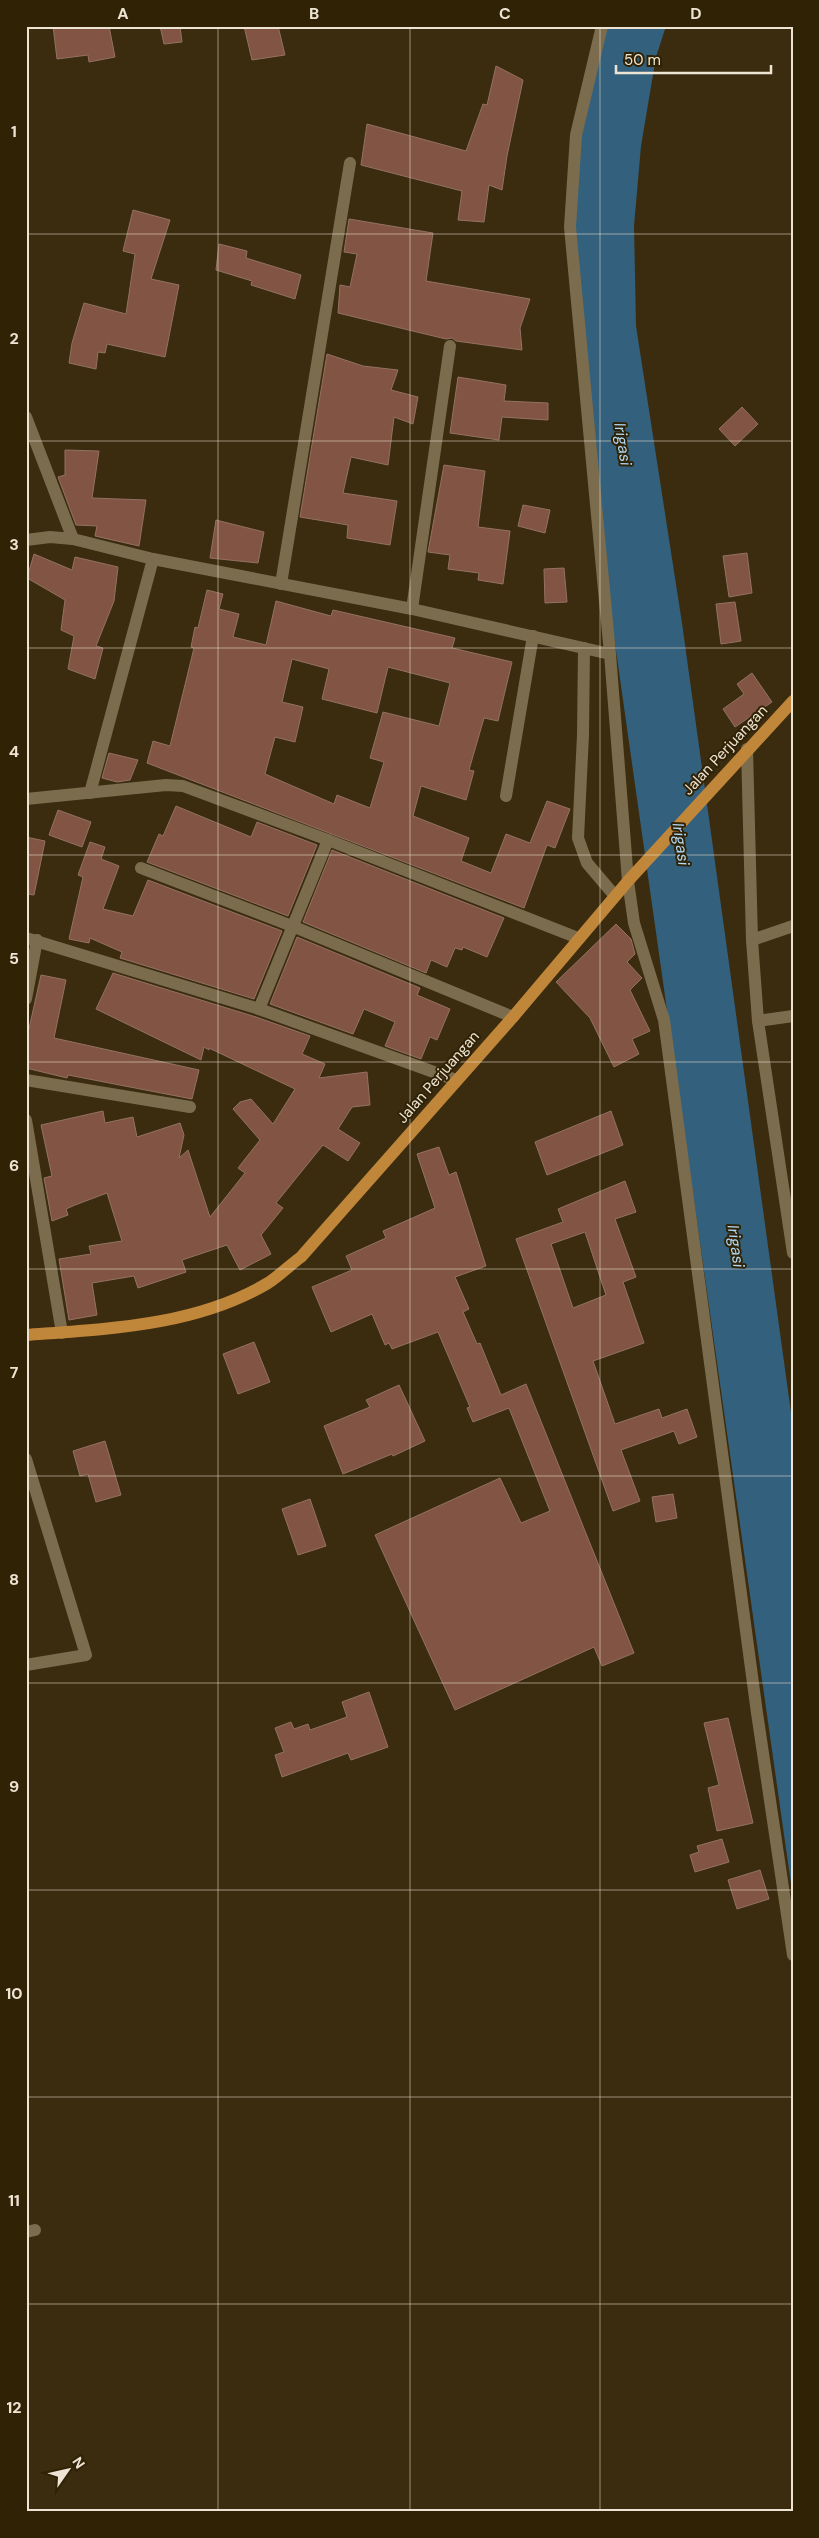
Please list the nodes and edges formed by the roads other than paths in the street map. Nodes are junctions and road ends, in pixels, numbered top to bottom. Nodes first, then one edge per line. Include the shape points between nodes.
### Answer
1 (602, 26) edge
2 (350, 163) dead end
3 (450, 346) dead end
4 (26, 417) edge
5 (73, 539) junction
6 (26, 540) edge
7 (153, 559) junction
8 (280, 584) junction
9 (412, 609) junction
10 (533, 636) junction
11 (584, 648) junction
12 (610, 654) junction
13 (793, 701) edge
14 (745, 751) junction
15 (90, 793) junction
16 (506, 796) dead end
17 (26, 799) edge
18 (328, 840) junction
19 (141, 868) dead end
20 (631, 877) junction
21 (615, 896) junction
22 (292, 926) junction
23 (793, 926) edge
24 (578, 938) junction
25 (32, 939) edge
26 (752, 940) junction
27 (26, 999) edge
28 (259, 1009) junction
29 (513, 1016) junction
30 (793, 1016) edge
31 (758, 1021) junction
32 (26, 1080) edge
33 (456, 1080) junction
34 (190, 1107) dead end
35 (26, 1120) edge
36 (793, 1253) edge
37 (62, 1333) junction
38 (26, 1335) edge
39 (26, 1459) edge
40 (26, 1665) edge
41 (793, 1955) edge

1 - 12 street via 576,135 570,227
2 - 8 street
3 - 9 street
4 - 5 street
5 - 6 street
5 - 7 street
7 - 8 street
7 - 15 street
8 - 9 street
9 - 10 street
10 - 11 street
10 - 16 street
11 - 12 street
11 - 21 street via 578,838 587,863
12 - 20 street
13 - 14 main road, Jalan Perjuangan
14 - 20 main road, Jalan Perjuangan
14 - 26 street
15 - 17 street
15 - 18 street via 183,786
18 - 22 street
18 - 24 street
19 - 22 street
20 - 21 main road, Jalan Perjuangan
20 - 41 street via 634,923 664,1020 754,1693
21 - 24 main road, Jalan Perjuangan
22 - 28 street
22 - 29 street
23 - 26 street
24 - 29 main road, Jalan Perjuangan
25 - 27 street
25 - 28 street
26 - 31 street
28 - 33 street
29 - 33 main road, Jalan Perjuangan
30 - 31 street
31 - 36 street
32 - 34 street
33 - 37 main road, Jalan Perjuangan via 328,1228 301,1257 269,1282 209,1310 116,1328
35 - 37 street
37 - 38 main road, Jalan Perjuangan
39 - 40 street via 86,1655

